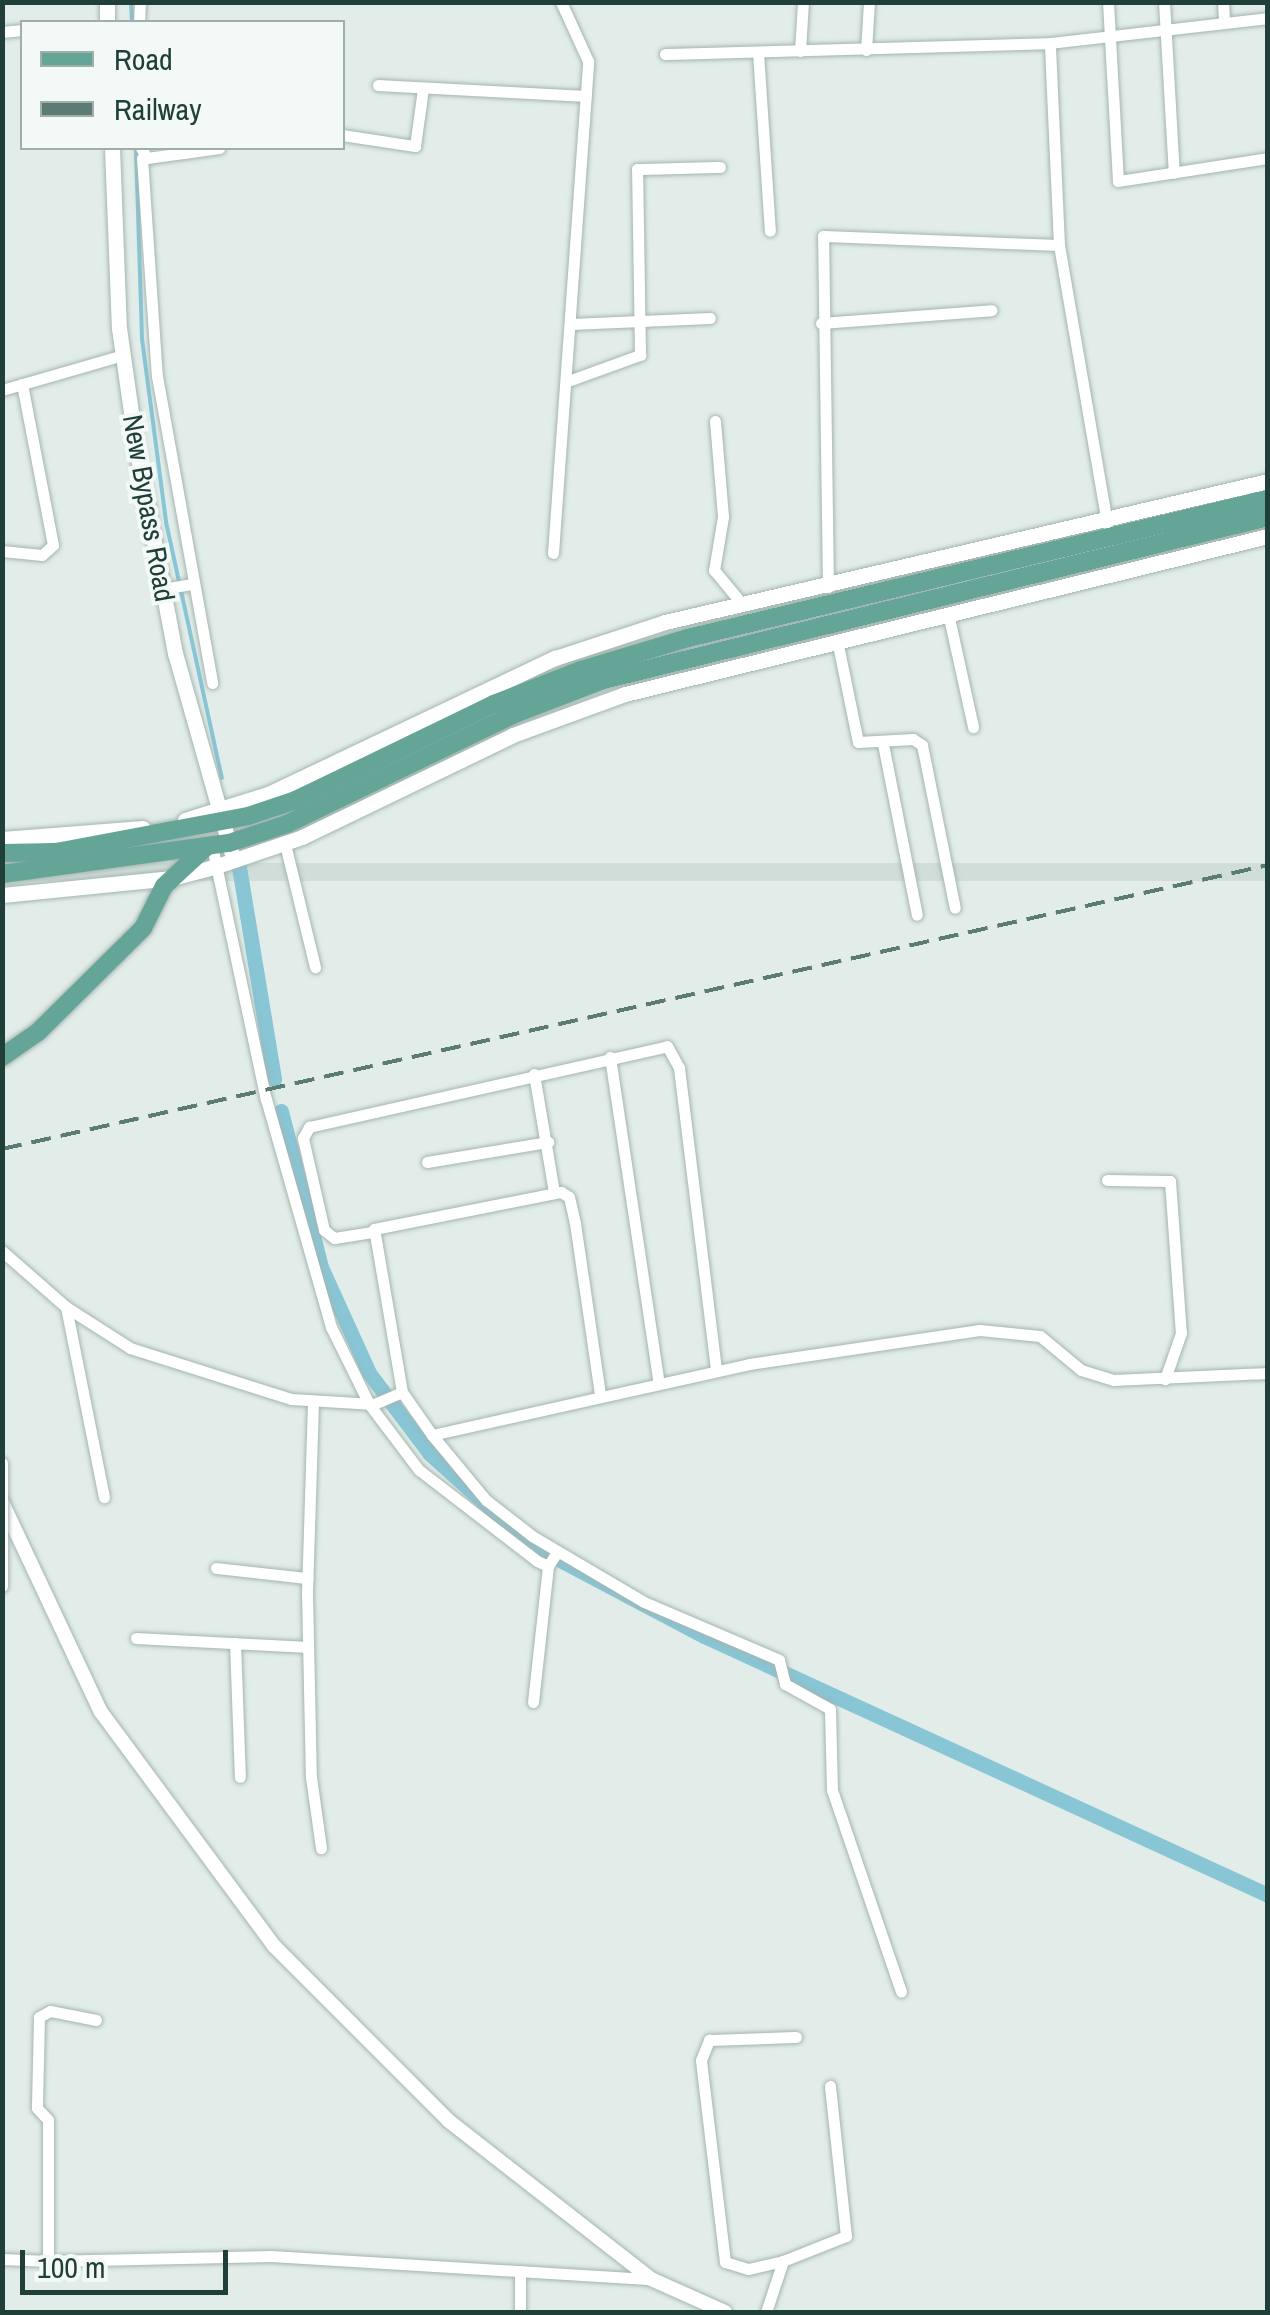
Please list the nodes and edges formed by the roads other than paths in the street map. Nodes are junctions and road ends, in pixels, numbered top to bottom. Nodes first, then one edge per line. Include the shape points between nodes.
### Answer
1 (561, 2) edge
2 (802, 2) edge
3 (868, 2) edge
4 (1108, 2) edge
5 (1164, 2) edge
6 (1223, 2) edge
7 (1268, 18) edge
8 (1224, 23) junction
9 (1166, 30) junction
10 (1109, 36) junction
11 (1050, 43) junction
12 (866, 50) junction
13 (800, 51) junction
14 (758, 52) junction
15 (665, 54) dead end
16 (378, 85) dead end
17 (423, 89) junction
18 (586, 96) junction
19 (345, 135) edge
20 (112, 150) edge
21 (188, 150) edge
22 (142, 153) edge
23 (1268, 158) edge
24 (720, 167) dead end
25 (1174, 173) junction
26 (770, 232) dead end
27 (1059, 245) junction
28 (992, 310) dead end
29 (710, 318) dead end
30 (641, 321) junction
31 (821, 323) junction
32 (571, 324) junction
33 (123, 355) junction
34 (568, 381) junction
35 (22, 384) junction
36 (2, 390) edge
37 (716, 421) dead end
38 (1268, 481) edge
39 (1268, 499) edge
40 (1268, 517) edge
41 (1106, 523) junction
42 (1268, 536) edge
43 (2, 551) edge
44 (554, 552) dead end
45 (180, 586) junction
46 (828, 587) junction
47 (743, 605) junction
48 (948, 614) junction
49 (837, 640) junction
50 (212, 683) dead end
51 (973, 727) dead end
52 (882, 744) junction
53 (224, 816) junction
54 (2, 839) edge
55 (286, 844) junction
56 (220, 852) junction
57 (2, 853) edge
58 (2, 874) edge
59 (172, 878) junction
60 (2, 894) edge
61 (955, 908) dead end
62 (917, 915) dead end
63 (315, 967) dead end
64 (610, 1057) junction
65 (2, 1058) edge
66 (534, 1074) junction
67 (548, 1142) junction
68 (428, 1162) dead end
69 (1107, 1180) dead end
70 (554, 1192) junction
71 (372, 1232) junction
72 (2, 1251) edge
73 (66, 1307) junction
74 (716, 1371) junction
75 (1268, 1373) edge
76 (1165, 1379) junction
77 (659, 1383) junction
78 (399, 1393) junction
79 (600, 1395) junction
80 (313, 1402) junction
81 (372, 1404) junction
82 (432, 1435) junction
83 (2, 1463) edge
84 (104, 1497) dead end
85 (2, 1502) edge
86 (552, 1559) junction
87 (216, 1568) dead end
88 (307, 1578) junction
89 (2, 1586) edge
90 (136, 1638) dead end
91 (235, 1644) junction
92 (308, 1646) junction
93 (533, 1702) dead end
94 (240, 1778) dead end
95 (321, 1848) dead end
96 (901, 1991) dead end
97 (96, 2020) dead end
98 (796, 2037) dead end
99 (830, 2086) dead end
100 (2, 2260) edge
101 (48, 2261) junction
102 (783, 2262) junction
103 (520, 2271) junction
104 (651, 2279) junction
105 (520, 2312) edge
106 (725, 2312) edge
107 (766, 2312) edge

1 - 18 street via 586,44
2 - 13 street
3 - 12 street
4 - 10 street
5 - 9 street
6 - 8 street
7 - 8 street
8 - 9 street
9 - 10 street
9 - 25 street
10 - 11 street
10 - 25 street via 1117,178
11 - 12 street
11 - 27 street
12 - 13 street
13 - 14 street
14 - 15 street
14 - 26 street
16 - 17 street
17 - 18 street
17 - 19 street via 415,146
18 - 32 street
20 - 33 main road, New Bypass Road
21 - 22 street
22 - 45 street
23 - 25 street
24 - 30 street via 637,169
27 - 31 street via 826,233
27 - 41 street
28 - 31 street
29 - 30 street
30 - 32 street
30 - 34 street via 637,360
31 - 46 street
32 - 34 street
33 - 35 street
33 - 45 main road, New Bypass Road
34 - 44 street
35 - 36 street
35 - 43 street via 53,545 42,555
37 - 47 street via 723,517 714,570
38 - 41 main road
39 - 53 main road via 688,638 582,670 494,704 296,800
40 - 56 main road via 603,680 517,713
41 - 46 main road
42 - 48 main road
45 - 50 street
45 - 53 main road, New Bypass Road via 175,654
46 - 47 main road
47 - 53 main road via 556,658
48 - 49 main road
48 - 51 street
49 - 52 street via 855,735 862,745
49 - 55 main road via 624,694 514,736
52 - 61 street via 914,739 922,745
52 - 62 street
53 - 54 main road
53 - 56 main road, New Bypass Road
53 - 57 main road via 56,852
55 - 56 main road
55 - 63 street
56 - 58 main road
56 - 59 main road
56 - 81 street via 310,1270
59 - 60 main road
59 - 65 main road via 143,928 38,1032
64 - 66 street
64 - 74 street via 660,1045 675,1056
64 - 77 street
66 - 67 street
66 - 71 street via 304,1130 324,1230 334,1238
67 - 68 street
67 - 70 street
69 - 76 street via 1170,1180 1181,1334
70 - 71 street
70 - 79 street via 570,1197
71 - 78 street
72 - 73 street
73 - 80 street via 130,1348
73 - 84 street
74 - 76 street via 917,1335 1020,1330 1096,1377
74 - 77 street
75 - 76 street
77 - 79 street
78 - 81 street
78 - 82 street
79 - 82 street
80 - 81 street
80 - 88 street
81 - 86 street via 430,1480
82 - 86 street via 486,1500
83 - 89 street, bridge
85 - 104 street via 100,1712 274,1946 449,2121
86 - 93 street
86 - 96 street via 782,1671 784,1684 832,1713 832,1790
87 - 88 street
88 - 92 street
90 - 91 street
91 - 92 street
91 - 94 street
92 - 95 street via 310,1777
97 - 101 street via 50,2011 39,2017 37,2108 48,2120
98 - 102 street via 710,2040 701,2060 725,2262 748,2269
99 - 102 street via 846,2236
100 - 101 street
101 - 103 street via 271,2256
102 - 107 street
103 - 104 street
103 - 105 street
104 - 106 street

